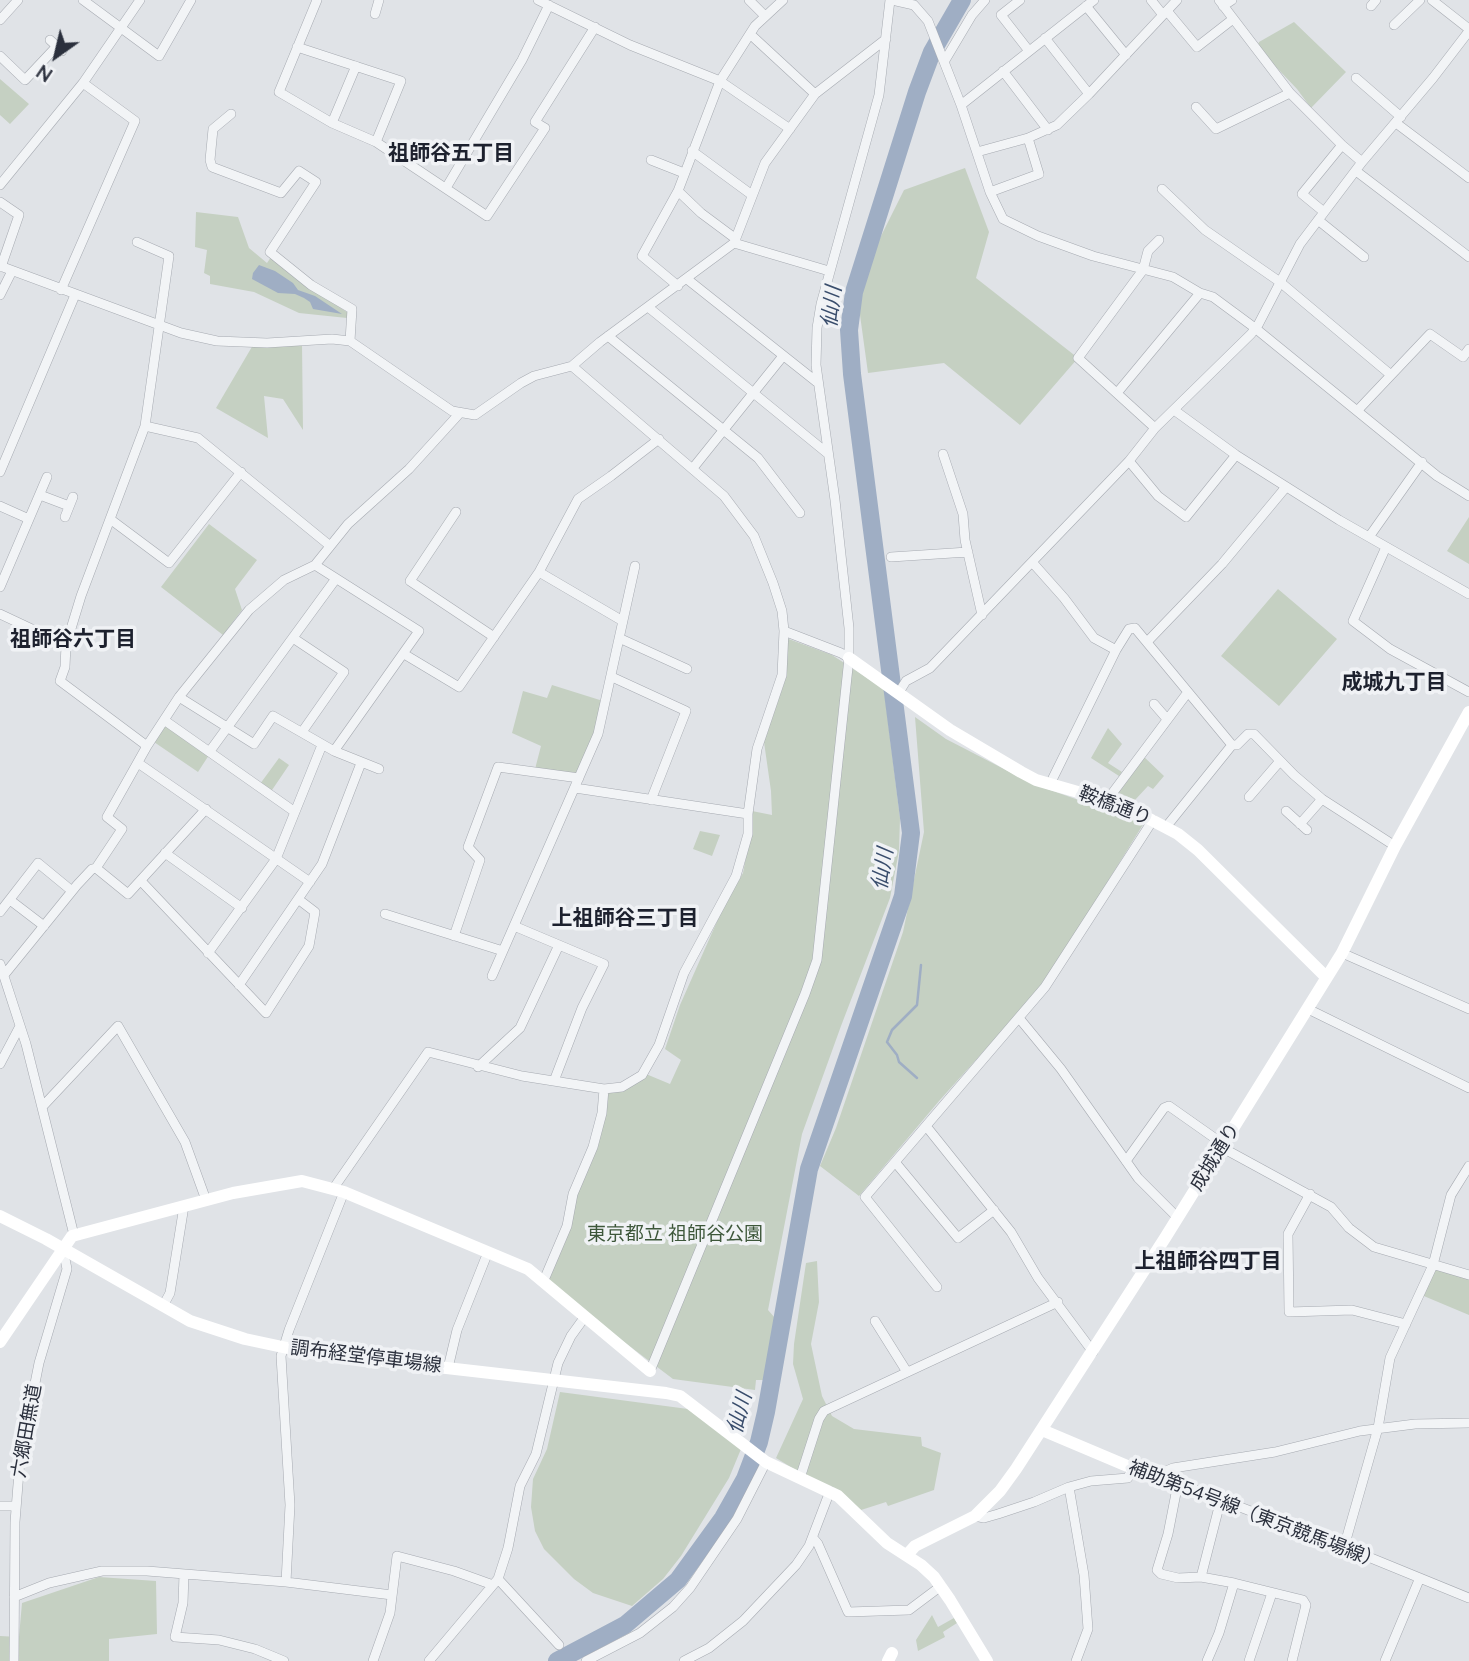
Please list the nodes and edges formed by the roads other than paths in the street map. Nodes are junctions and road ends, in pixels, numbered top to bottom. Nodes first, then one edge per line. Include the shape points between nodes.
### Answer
1 (18, 0) edge
2 (83, 0) edge
3 (140, 0) edge
4 (191, 0) edge
5 (317, 0) edge
6 (379, 0) edge
7 (538, 0) edge
8 (749, 0) edge
9 (783, 0) edge
10 (891, 0) edge
11 (985, 0) edge
12 (1020, 0) edge
13 (1151, 0) edge
14 (1177, 0) edge
15 (1232, 0) edge
16 (1420, 0) edge
17 (1432, 0) edge
18 (1090, 3) edge
19 (1221, 3) edge
20 (557, 4) edge
21 (1165, 13) junction
22 (375, 14) dead end
23 (765, 16) junction
24 (1233, 19) junction
25 (0, 20) edge
26 (1394, 25) dead end
27 (594, 27) junction
28 (122, 29) junction
29 (1469, 30) edge
30 (751, 34) junction
31 (1045, 38) junction
32 (886, 39) junction
33 (56, 46) dead end
34 (297, 47) junction
35 (1029, 51) junction
36 (1126, 55) junction
37 (0, 56) edge
38 (943, 60) junction
39 (356, 66) junction
40 (1003, 71) junction
41 (1356, 78) dead end
42 (720, 81) junction
43 (83, 83) junction
44 (1290, 93) junction
45 (814, 94) junction
46 (1089, 94) junction
47 (961, 105) junction
48 (1196, 107) dead end
49 (232, 114) dead end
50 (1398, 120) junction
51 (332, 123) junction
52 (790, 129) junction
53 (1048, 130) junction
54 (1028, 138) junction
55 (376, 142) junction
56 (1342, 145) junction
57 (692, 150) junction
58 (977, 152) junction
59 (651, 160) dead end
60 (1362, 162) junction
61 (1356, 171) junction
62 (684, 173) junction
63 (1469, 178) edge
64 (0, 185) edge
65 (446, 188) junction
66 (1162, 189) dead end
67 (678, 191) junction
68 (990, 192) junction
69 (752, 195) junction
70 (0, 202) edge
71 (1321, 216) junction
72 (1159, 240) dead end
73 (735, 241) junction
74 (136, 242) dead end
75 (1364, 257) dead end
76 (1469, 257) edge
77 (0, 266) edge
78 (1143, 270) junction
79 (12, 271) junction
80 (830, 271) junction
81 (687, 279) junction
82 (1280, 282) junction
83 (678, 286) junction
84 (61, 290) junction
85 (1200, 293) junction
86 (0, 295) edge
87 (75, 295) junction
88 (648, 307) junction
89 (158, 324) junction
90 (1255, 328) junction
91 (608, 336) junction
92 (350, 341) junction
93 (1469, 349) edge
94 (783, 356) junction
95 (572, 366) junction
96 (1391, 375) junction
97 (818, 383) junction
98 (754, 392) junction
99 (1117, 393) junction
100 (1174, 410) junction
101 (1357, 411) junction
102 (459, 414) junction
103 (145, 426) junction
104 (1155, 428) junction
105 (723, 430) junction
106 (659, 439) junction
107 (827, 453) junction
108 (943, 454) dead end
109 (1236, 456) junction
110 (1129, 461) junction
111 (1422, 462) junction
112 (693, 468) junction
113 (0, 472) edge
114 (240, 472) junction
115 (47, 477) dead end
116 (1286, 487) junction
117 (40, 495) junction
118 (1469, 496) edge
119 (73, 497) dead end
120 (0, 506) edge
121 (69, 506) junction
122 (456, 512) dead end
123 (800, 513) dead end
124 (65, 517) dead end
125 (29, 519) junction
126 (110, 519) junction
127 (1368, 537) junction
128 (329, 545) junction
129 (1385, 547) junction
130 (968, 552) junction
131 (891, 557) dead end
132 (1032, 562) junction
133 (315, 565) junction
134 (635, 566) dead end
135 (539, 572) junction
136 (335, 580) junction
137 (0, 587) edge
138 (1469, 594) edge
139 (3, 615) edge
140 (982, 615) junction
141 (621, 620) junction
142 (0, 627) edge
143 (784, 631) junction
144 (494, 637) junction
145 (293, 638) junction
146 (619, 638) junction
147 (1147, 642) junction
148 (66, 645) junction
149 (1116, 650) junction
150 (404, 654) junction
151 (849, 658) junction
152 (687, 669) dead end
153 (612, 677) junction
154 (907, 680) junction
155 (1188, 692) junction
156 (1469, 692) edge
157 (179, 697) junction
158 (906, 699) junction
159 (1154, 704) dead end
160 (1469, 712) edge
161 (1167, 719) junction
162 (164, 720) junction
163 (228, 727) junction
164 (302, 732) junction
165 (322, 745) junction
166 (1233, 745) junction
167 (147, 746) junction
168 (210, 751) junction
169 (334, 751) junction
170 (1280, 761) junction
171 (361, 762) junction
172 (138, 763) junction
173 (379, 769) dead end
174 (579, 778) junction
175 (1050, 784) junction
176 (575, 788) junction
177 (1249, 797) dead end
178 (1108, 799) junction
179 (1322, 799) junction
180 (651, 800) junction
181 (206, 809) junction
182 (295, 811) junction
183 (1286, 811) dead end
184 (748, 814) junction
185 (1153, 820) junction
186 (1166, 827) junction
187 (1395, 846) junction
188 (165, 853) junction
189 (276, 859) junction
190 (96, 868) junction
191 (141, 881) junction
192 (310, 882) junction
193 (72, 891) junction
194 (298, 899) junction
195 (9, 900) junction
196 (242, 908) junction
197 (0, 912) edge
198 (385, 914) dead end
199 (44, 926) junction
200 (514, 926) junction
201 (454, 936) junction
202 (559, 945) junction
203 (503, 951) junction
204 (208, 953) junction
205 (1342, 953) junction
206 (0, 964) edge
207 (4, 975) junction
208 (492, 976) dead end
209 (1326, 977) junction
210 (239, 985) junction
211 (1308, 1009) junction
212 (1469, 1009) edge
213 (1019, 1018) junction
214 (20, 1026) junction
215 (0, 1063) edge
216 (478, 1067) junction
217 (554, 1081) junction
218 (1469, 1088) edge
219 (604, 1089) junction
220 (42, 1107) junction
221 (926, 1126) junction
222 (1222, 1146) junction
223 (1126, 1161) junction
224 (895, 1162) junction
225 (1469, 1166) edge
226 (338, 1190) junction
227 (1310, 1194) junction
228 (206, 1200) junction
229 (184, 1206) junction
230 (994, 1210) junction
231 (0, 1216) edge
232 (1177, 1217) junction
233 (74, 1235) junction
234 (62, 1249) junction
235 (488, 1252) junction
236 (1433, 1265) junction
237 (1469, 1275) edge
238 (544, 1280) junction
239 (937, 1287) dead end
240 (1058, 1302) junction
241 (163, 1306) junction
242 (584, 1318) junction
243 (876, 1321) dead end
244 (1406, 1324) junction
245 (0, 1342) edge
246 (283, 1347) junction
247 (1093, 1352) junction
248 (448, 1368) junction
249 (650, 1371) joint
250 (907, 1372) junction
251 (555, 1380) junction
252 (1469, 1423) edge
253 (1378, 1428) junction
254 (1042, 1430) junction
255 (765, 1461) junction
256 (1132, 1468) junction
257 (1162, 1477) junction
258 (800, 1478) junction
259 (1178, 1483) junction
260 (1069, 1487) junction
261 (830, 1492) junction
262 (1221, 1499) junction
263 (0, 1506) edge
264 (16, 1506) junction
265 (975, 1516) junction
266 (813, 1538) junction
267 (1344, 1547) junction
268 (907, 1555) junction
269 (184, 1574) junction
270 (1201, 1577) junction
271 (1419, 1580) junction
272 (286, 1582) junction
273 (495, 1582) junction
274 (1234, 1583) junction
275 (941, 1586) junction
276 (1272, 1592) junction
277 (392, 1595) junction
278 (14, 1597) junction
279 (1469, 1598) edge
280 (559, 1645) dead end
281 (14, 1661) edge
282 (284, 1661) edge
283 (373, 1661) edge
284 (429, 1661) edge
285 (586, 1661) edge
286 (684, 1661) edge
287 (987, 1661) edge
288 (1076, 1661) edge
289 (1207, 1661) edge
290 (1249, 1661) edge
291 (1292, 1661) edge
292 (1385, 1661) edge

1 - 25 street
2 - 28 street
3 - 28 street
4 - 28 street via 159,56
5 - 34 street
6 - 22 street
7 - 20 street
8 - 23 street
9 - 23 street
10 - 32 street
10 - 38 street via 919,9
11 - 38 street
12 - 35 street via 1001,15
13 - 21 street
14 - 21 street
15 - 19 street
16 - 26 street
17 - 29 street
18 - 31 street
18 - 36 street
19 - 24 street
20 - 27 street
20 - 65 street
21 - 24 street via 1197,47
21 - 36 street
23 - 30 street
24 - 44 street
27 - 42 street
27 - 65 street via 535,122 545,128 487,216
28 - 43 street
29 - 50 street
30 - 42 street
30 - 45 street
31 - 35 street
31 - 46 street
32 - 45 street
32 - 80 street via 879,95
33 - 37 street via 25,80
34 - 39 street
34 - 51 street via 279,92
35 - 40 street
36 - 46 street
38 - 47 street
39 - 51 street
39 - 55 street via 401,81
40 - 47 street
40 - 53 street
41 - 50 street
42 - 52 street
42 - 57 street
43 - 64 street
43 - 84 street via 135,121
44 - 48 street via 1216,129
44 - 56 street
45 - 52 street
46 - 53 street
47 - 58 street
49 - 92 street via 213,130 212,167 281,194 299,171 316,182 270,252 311,285 352,309
50 - 60 street
50 - 63 street
51 - 55 street
52 - 69 street via 765,163
53 - 54 street
54 - 58 street
54 - 68 street via 1039,174
55 - 65 street
56 - 60 street
56 - 71 street via 1302,194
57 - 62 street
57 - 69 street
58 - 68 street
59 - 62 street
60 - 61 street
61 - 71 street
61 - 76 street
62 - 67 street
66 - 82 street via 1205,230
67 - 73 street
67 - 83 street via 642,256
68 - 78 street via 999,215 1009,224
69 - 73 street
70 - 77 street via 19,215
71 - 75 street
71 - 82 street
72 - 78 street via 1148,251
73 - 80 street
73 - 81 street
74 - 89 street via 169,256
77 - 79 street
78 - 85 street via 1173,277
78 - 99 street via 1078,358
79 - 84 street
79 - 86 street
80 - 97 street via 817,328
81 - 83 street
81 - 94 street
82 - 90 street
82 - 96 street
83 - 88 street
84 - 87 street
85 - 90 street
85 - 99 street
87 - 89 street
87 - 113 street
88 - 91 street
88 - 98 street
89 - 92 street via 217,341
89 - 103 street
90 - 100 street
90 - 101 street
91 - 95 street
91 - 105 street
92 - 102 street
93 - 96 street via 1463,357 1430,334
94 - 97 street
94 - 98 street
95 - 102 street via 534,376 475,415
95 - 106 street
96 - 101 street
97 - 107 street
98 - 105 street
98 - 107 street
99 - 104 street
100 - 104 street
100 - 109 street
101 - 111 street
102 - 128 street via 410,469
103 - 114 street via 198,438
103 - 126 street
104 - 110 street
105 - 112 street
105 - 123 street via 758,458
106 - 112 street
106 - 135 street via 578,499
107 - 151 street
108 - 130 street via 963,514
109 - 110 street via 1186,517 1158,496
109 - 116 street
110 - 132 street
111 - 118 street
111 - 127 street
112 - 143 street via 724,496 754,536 779,601
114 - 126 street via 169,563
114 - 128 street
115 - 117 street
116 - 127 street
116 - 147 street via 1222,564
117 - 121 street
117 - 125 street
119 - 121 street
120 - 125 street
121 - 124 street
122 - 144 street via 411,581
125 - 137 street
126 - 148 street
127 - 129 street
128 - 133 street
129 - 138 street
129 - 156 street via 1353,621 1390,649
130 - 131 street
130 - 140 street
132 - 140 street
132 - 149 street via 1094,638
133 - 136 street
133 - 157 street via 284,580 248,610
134 - 141 street
135 - 141 street
135 - 144 street
136 - 145 street
136 - 150 street via 419,631
139 - 142 street
139 - 148 street
140 - 154 street via 930,668
141 - 146 street
143 - 151 street
143 - 184 street via 782,675 757,749
144 - 150 street via 459,687
145 - 163 street
145 - 164 street via 344,672
146 - 152 street
146 - 153 street
147 - 149 street via 1135,628 1129,629
147 - 155 street
148 - 167 street via 60,681
149 - 175 street
150 - 169 street
151 - 158 street, 鞍橋通り
151 - 249 street via 817,960
153 - 174 street via 598,734
153 - 180 street via 686,711
154 - 158 street
154 - 158 street
155 - 161 street
155 - 166 street
157 - 162 street
157 - 163 street
158 - 175 street, 鞍橋通り via 971,743
159 - 161 street
160 - 187 street, 成城通り
161 - 178 street
162 - 167 street
162 - 168 street
163 - 164 street via 254,744 273,716
163 - 168 street
164 - 165 street
165 - 169 street
165 - 182 street
166 - 170 street via 1254,734
166 - 186 street
167 - 172 street
168 - 182 street
169 - 171 street
170 - 177 street
170 - 179 street
171 - 173 street
171 - 192 street via 322,864
172 - 181 street
172 - 190 street via 107,817 122,829
174 - 176 street
174 - 201 street via 498,767 468,848 480,860
175 - 178 street, 鞍橋通り
176 - 180 street
176 - 200 street
178 - 185 street, 鞍橋通り
179 - 183 street via 1304,827
179 - 187 street
180 - 184 street
181 - 188 street
181 - 189 street
182 - 189 street
184 - 219 street via 748,834 736,876 684,973 650,1064 622,1087
185 - 186 street, 鞍橋通り
185 - 213 street via 1045,987
186 - 209 street, 鞍橋通り via 1198,850
187 - 205 street, 成城通り
188 - 191 street
188 - 196 street
189 - 192 street
189 - 196 street
190 - 191 street via 128,894
190 - 193 street
191 - 204 street
192 - 194 street
193 - 195 street via 38,863
193 - 199 street
194 - 210 street
194 - 210 street via 314,912 309,946 267,1013
195 - 197 street
195 - 199 street
196 - 204 street
198 - 201 street
199 - 207 street
200 - 202 street
200 - 203 street
201 - 203 street
202 - 216 street via 520,1028
202 - 217 street via 604,964
203 - 208 street
204 - 210 street
205 - 209 street, 成城通り
205 - 212 street
206 - 207 street
207 - 214 street
209 - 211 street, 成城通り
211 - 218 street
211 - 222 street, 成城通り
213 - 221 street
213 - 223 street
214 - 215 street
214 - 220 street
216 - 217 street
216 - 226 street via 428,1052
217 - 219 street
219 - 238 street via 593,1147
220 - 228 street via 118,1026 185,1142
220 - 233 street
221 - 224 street
221 - 230 street
222 - 223 street via 1169,1106
222 - 227 street
222 - 232 street, 成城通り
223 - 232 street
224 - 230 street via 958,1238
224 - 239 street via 865,1197
225 - 236 street via 1451,1195
226 - 228 street via 293,1181
226 - 235 street
226 - 246 street
227 - 236 street via 1332,1207 1374,1247
227 - 244 street via 1288,1234 1289,1312 1352,1310
228 - 229 street
229 - 233 street
229 - 241 street via 170,1293
230 - 240 street
231 - 234 street, 調布経堂停車場線
232 - 247 street, 成城通り
233 - 234 street
234 - 241 street, 調布経堂停車場線
234 - 245 street
234 - 264 street, 六郷田無道 via 67,1269 33,1393
235 - 238 street
235 - 248 street via 457,1330
236 - 237 street
236 - 244 street
238 - 242 street
240 - 247 street
240 - 250 street
241 - 246 street, 調布経堂停車場線 via 214,1330
242 - 249 street
242 - 251 street via 558,1363
243 - 250 street
244 - 253 street via 1390,1358
246 - 248 street, 調布経堂停車場線
246 - 272 street via 290,1505
247 - 254 street, 成城通り
248 - 251 street, 調布経堂停車場線
250 - 258 street via 824,1411
251 - 255 street, 調布経堂停車場線 via 680,1396
251 - 273 street via 536,1454 520,1486 509,1548
252 - 253 street
253 - 257 street via 1275,1452 1172,1468
253 - 267 street
254 - 256 street, 補助第54号線（東京競馬場線）
254 - 265 street, 成城通り via 1000,1491
255 - 258 street
255 - 285 street via 737,1519 673,1607 640,1633
256 - 257 street, 補助第54号線（東京競馬場線）
256 - 260 street via 1128,1478
257 - 259 street, 補助第54号線（東京競馬場線）
258 - 261 street
259 - 262 street, 補助第54号線（東京競馬場線）
259 - 270 street via 1157,1570 1178,1578
260 - 265 street via 998,1514
260 - 288 street via 1088,1629
261 - 266 street
261 - 268 street
262 - 267 street, 補助第54号線（東京競馬場線）
262 - 270 street
263 - 264 street
264 - 278 street, 六郷田無道
265 - 268 street, 成城通り via 915,1546
266 - 275 street via 848,1612 909,1610
266 - 286 street via 796,1564 743,1621
267 - 271 street, 補助第54号線（東京競馬場線）
268 - 275 street
269 - 272 street
269 - 278 street via 102,1571 49,1583
269 - 282 street via 183,1603 174,1637 219,1640
270 - 274 street
271 - 279 street, 補助第54号線（東京競馬場線）
271 - 292 street
272 - 277 street
273 - 277 street via 397,1556
273 - 280 street
273 - 284 street
274 - 276 street
274 - 289 street
275 - 287 street
276 - 290 street
276 - 291 street via 1303,1600 1306,1605
277 - 283 street
278 - 281 street, 六郷田無道

